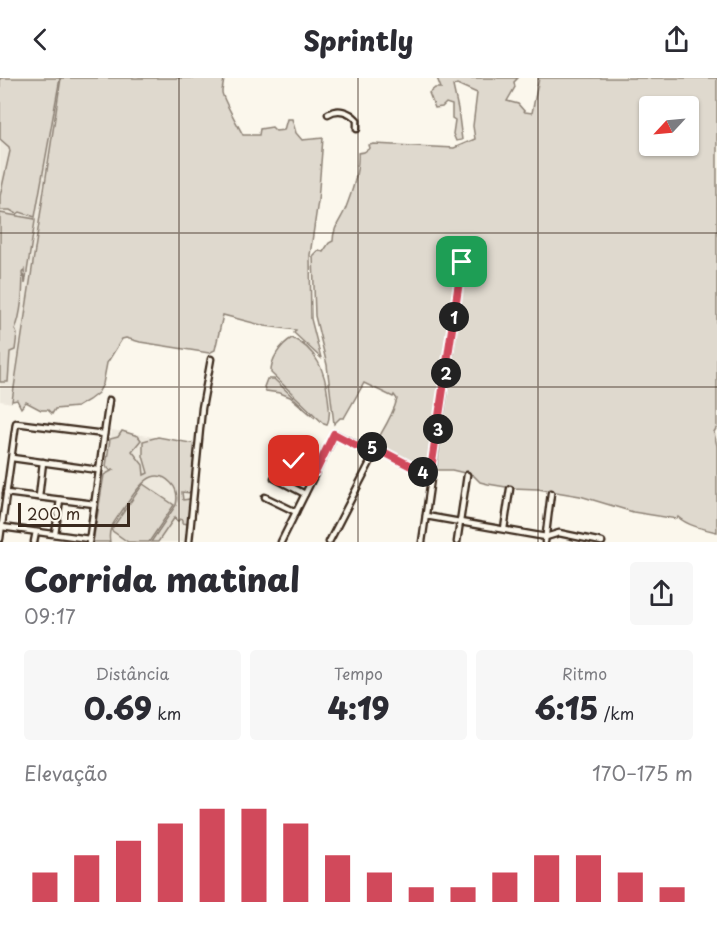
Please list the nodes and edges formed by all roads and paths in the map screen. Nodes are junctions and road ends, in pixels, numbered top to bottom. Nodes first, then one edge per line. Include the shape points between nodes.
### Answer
1 (328, 114) dead end
2 (357, 129) dead end
3 (462, 262) dead end
4 (211, 359) dead end
5 (109, 400) dead end
6 (104, 434) junction
7 (377, 449) junction
8 (12, 458) junction
9 (294, 461) dead end
10 (44, 462) junction
11 (98, 470) junction
12 (316, 471) junction
13 (466, 475) dead end
14 (430, 476) junction
15 (274, 478) dead end
16 (510, 489) dead end
17 (6, 493) junction
18 (551, 493) dead end
19 (304, 494) junction
20 (39, 496) junction
21 (265, 497) dead end
22 (60, 500) junction
23 (94, 504) junction
24 (296, 512) junction
25 (426, 516) junction
26 (460, 522) junction
27 (2, 527) junction
28 (504, 529) junction
29 (36, 532) junction
30 (55, 534) junction
31 (0, 539) edge
32 (546, 539) edge
33 (89, 541) edge
34 (589, 541) edge
35 (34, 542) edge
36 (189, 542) edge
37 (281, 542) edge
38 (328, 542) edge
39 (422, 542) edge
40 (457, 542) edge
41 (602, 542) edge

1 - 2 street via 351,114 357,120
3 - 14 street
4 - 36 street via 202,408
5 - 6 street
6 - 8 street via 16,423
6 - 11 street
7 - 12 street via 357,446 334,434
7 - 14 street
7 - 38 street
8 - 10 street
8 - 17 street
9 - 12 street
10 - 11 street
10 - 20 street
11 - 23 street
12 - 19 street
13 - 26 street
14 - 25 street
15 - 19 street
16 - 28 street
17 - 20 street
17 - 27 street
18 - 32 street
19 - 24 street
20 - 22 street
21 - 24 street
22 - 23 street
22 - 30 street
23 - 33 street
24 - 37 street
25 - 26 street
25 - 39 street
26 - 28 street
26 - 40 street
27 - 29 street
27 - 31 street
28 - 32 street
29 - 30 street
29 - 35 street
30 - 33 street
32 - 34 street via 557,533
34 - 41 street

